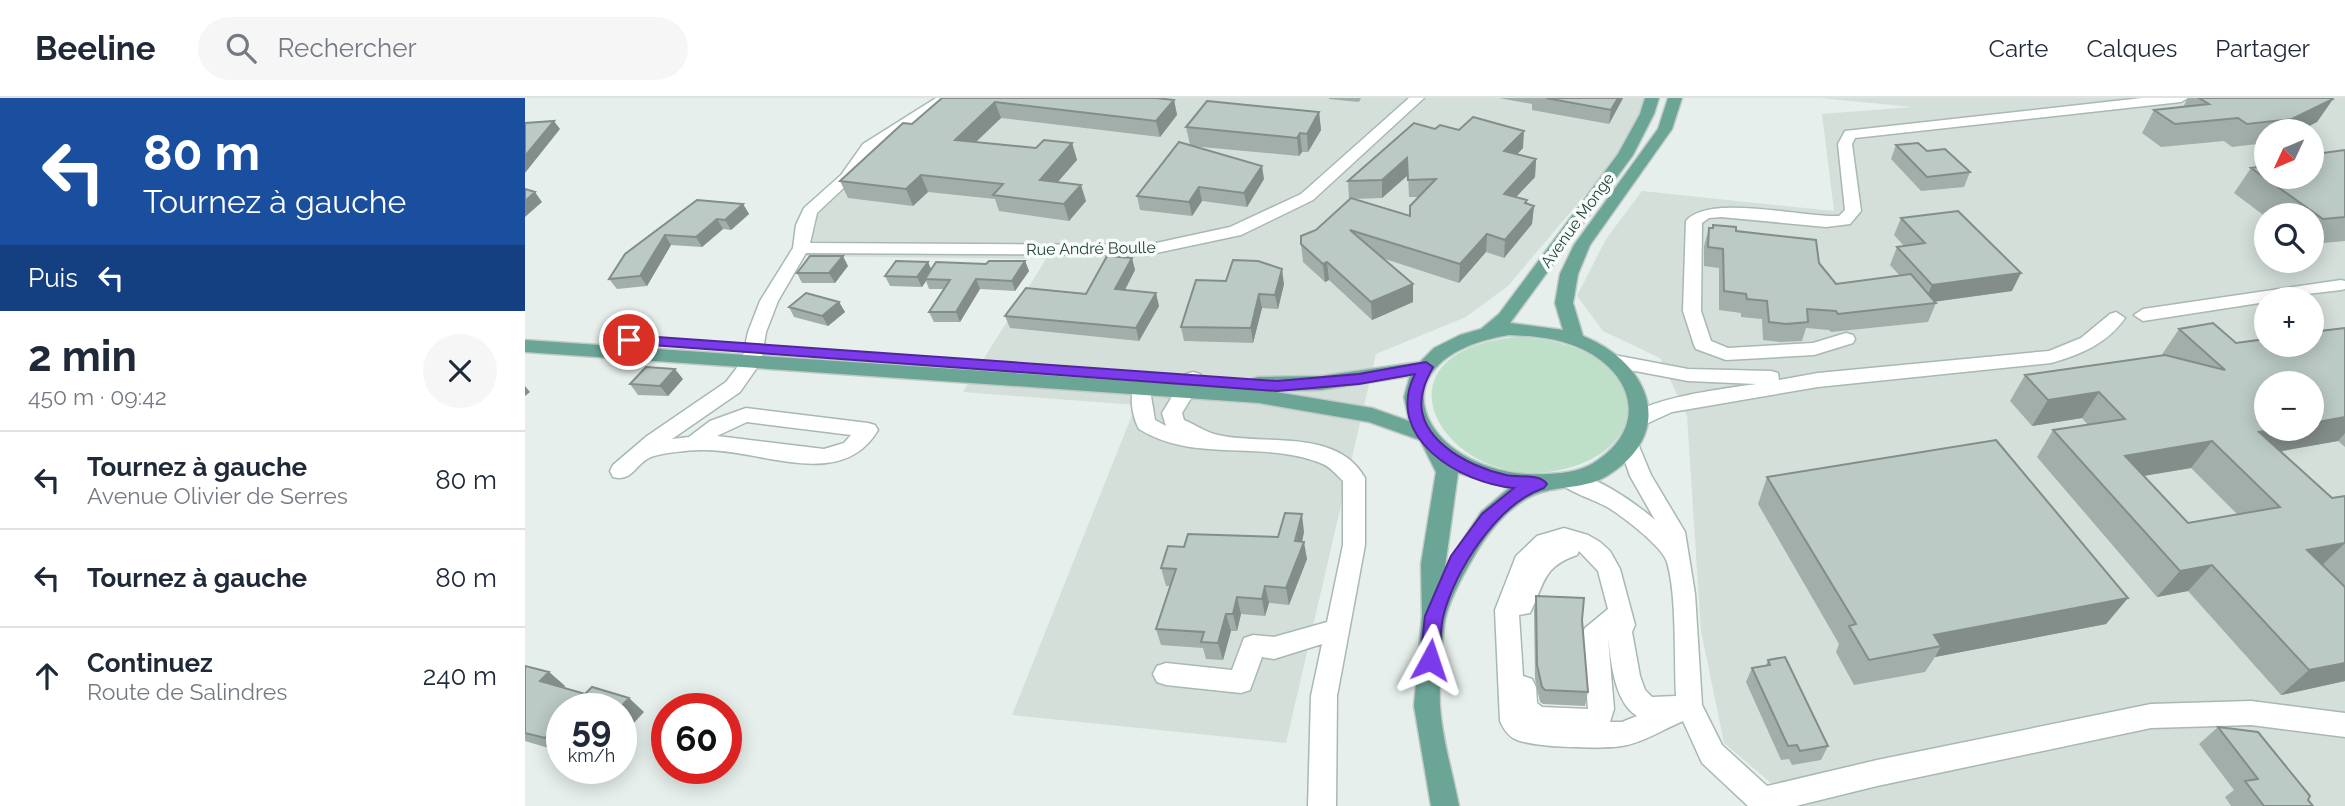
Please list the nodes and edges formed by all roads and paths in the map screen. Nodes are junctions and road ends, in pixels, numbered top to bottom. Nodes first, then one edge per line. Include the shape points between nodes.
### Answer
1 (946, 98) edge
2 (1417, 98) edge
3 (1652, 98) edge
4 (1675, 98) edge
5 (2181, 98) edge
6 (801, 248) junction
7 (2341, 285) dead end
8 (2143, 314) dead end
9 (2116, 318) dead end
10 (525, 332) edge
11 (1487, 332) junction
12 (1575, 339) junction
13 (1846, 339) dead end
14 (525, 346) edge
15 (747, 357) junction
16 (1614, 361) junction
17 (1426, 367) junction
18 (1818, 380) junction
19 (1190, 386) junction
20 (1142, 390) junction
21 (1639, 419) junction
22 (1211, 441) junction
23 (1431, 442) junction
24 (693, 444) junction
25 (1629, 444) junction
26 (643, 450) junction
27 (621, 471) dead end
28 (1569, 480) junction
29 (1539, 484) junction
30 (1677, 556) junction
31 (1434, 616) junction
32 (1615, 624) junction
33 (1337, 629) junction
34 (1166, 674) dead end
35 (1689, 706) junction
36 (2345, 725) edge
37 (1765, 803) edge
38 (1322, 806) edge
39 (1445, 806) edge

1 - 6 street via 868,147 846,178 810,211
2 - 6 street, Rue André Boulle via 1307,197 1235,231 1147,250
3 - 11 main road, Avenue Monge via 1625,155 1522,297
4 - 12 main road, Avenue Monge via 1665,129 1582,245 1569,274 1564,303
5 - 13 street via 1850,134 1845,144 1853,211 1844,221 1721,212 1694,221 1692,311 1703,345 1726,354 1814,349
6 - 15 street via 769,301
7 - 8 street
9 - 18 street via 2103,335 2051,357
10 - 15 main road
11 - 12 main road via 1531,330
11 - 17 main road via 1452,346
12 - 16 main road
14 - 15 main road
15 - 19 main road
15 - 20 main road
15 - 26 street via 733,387
16 - 18 street via 1688,375
16 - 21 main road via 1634,388
17 - 19 main road via 1277,386
17 - 23 main road via 1415,388 1415,411
18 - 21 street via 1668,406
19 - 20 main road
19 - 22 street via 1172,413 1175,424
19 - 23 main road via 1371,415
20 - 22 street via 1146,424 1163,435
21 - 25 main road
22 - 33 street via 1298,448 1333,459 1354,478 1354,545
23 - 29 main road via 1457,464 1482,475
23 - 31 main road via 1447,472 1433,564
24 - 24 street via 825,457 851,448 868,430 746,415 717,426
24 - 26 street
25 - 28 main road via 1605,466
25 - 30 street via 1641,476 1674,532
26 - 27 street
28 - 29 main road
28 - 30 street via 1607,494 1642,518
29 - 31 main road via 1488,519 1458,561
30 - 35 street
31 - 39 main road via 1427,706
32 - 32 street via 1602,575 1588,556 1565,548 1548,556 1519,611 1524,708 1531,716 1542,721 1597,719 1601,709 1594,635
32 - 35 street via 1636,702 1648,709
32 - 35 street via 1623,625 1611,569 1597,551 1564,537 1534,551 1524,563 1507,610 1513,721 1517,726 1576,735 1623,734
33 - 34 street via 1274,648 1253,646 1241,682
33 - 38 street via 1324,696
35 - 37 street via 1713,754
36 - 37 street via 2251,713 2151,716 1877,773

